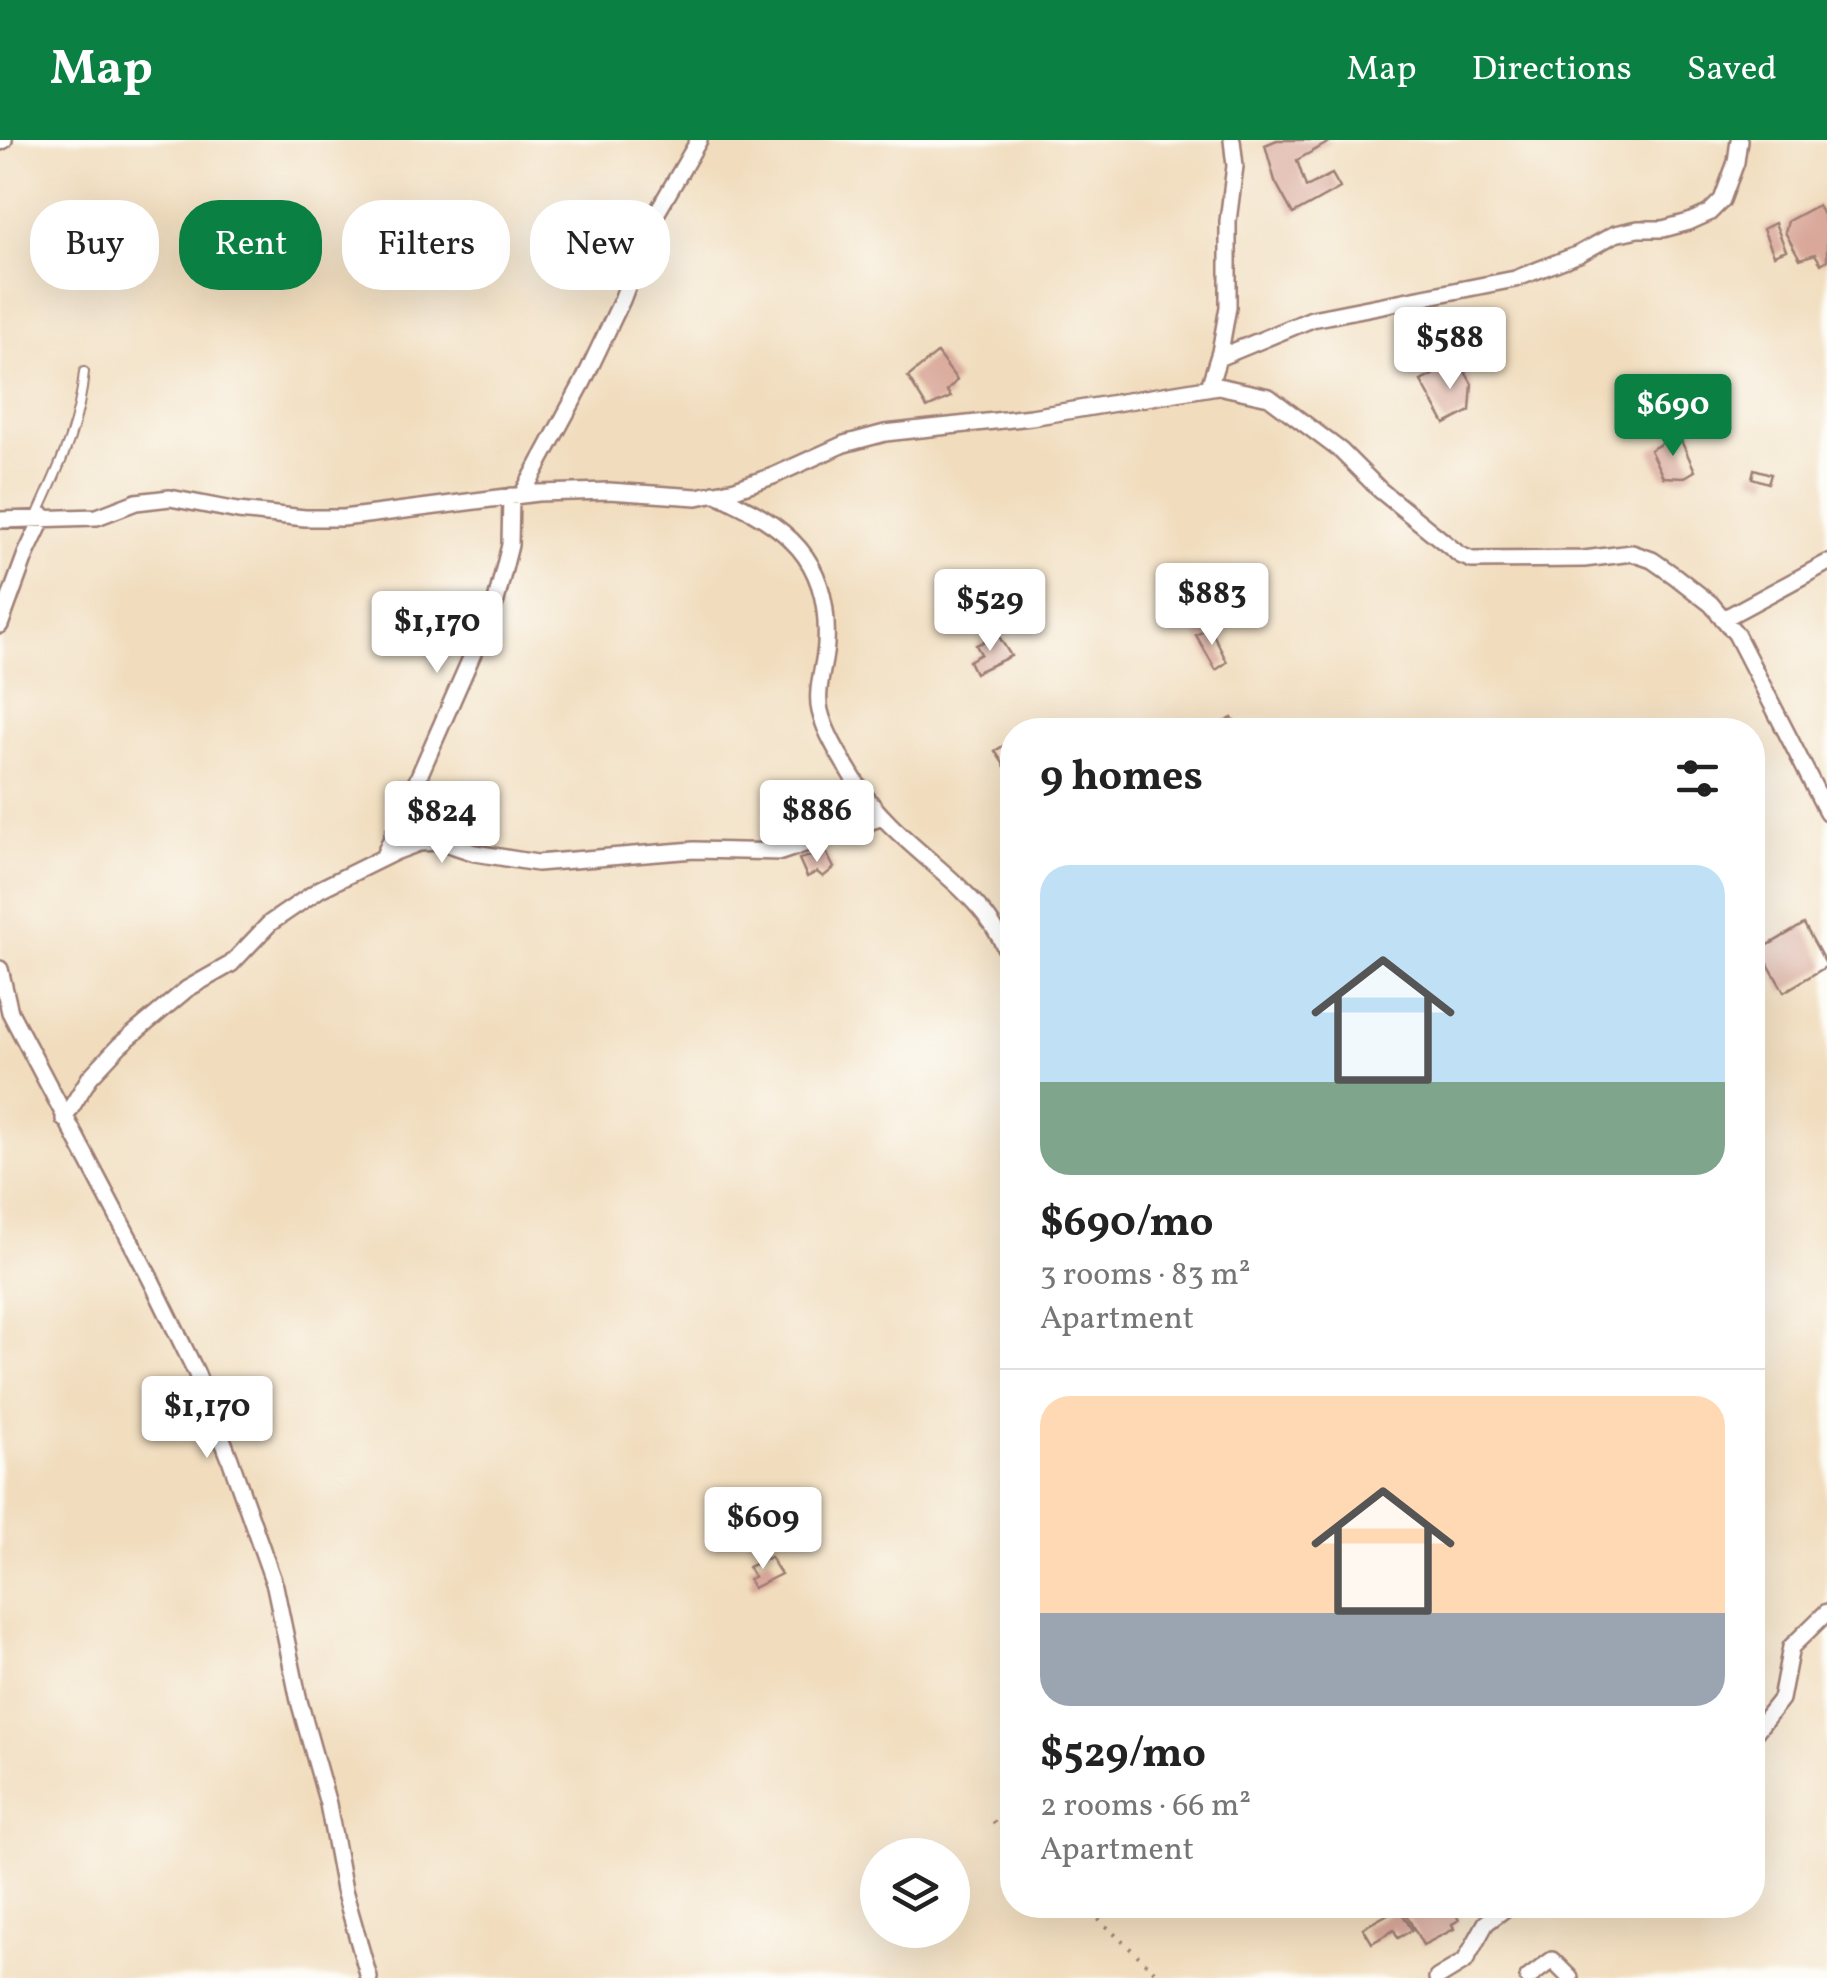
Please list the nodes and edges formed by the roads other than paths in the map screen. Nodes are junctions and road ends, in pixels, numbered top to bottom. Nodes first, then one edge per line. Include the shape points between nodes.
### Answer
1 (699, 140) edge
2 (1232, 140) edge
3 (1740, 140) edge
4 (1218, 358) junction
5 (84, 372) dead end
6 (1209, 387) junction
7 (714, 494) junction
8 (516, 496) junction
9 (41, 516) junction
10 (0, 520) edge
11 (1827, 563) edge
12 (1723, 619) junction
13 (0, 625) edge
14 (1827, 812) edge
15 (883, 817) junction
16 (383, 858) junction
17 (1000, 941) edge
18 (0, 968) edge
19 (64, 1118) junction
20 (1827, 1612) edge
21 (1765, 1719) edge
22 (1493, 1918) edge
23 (369, 1978) edge
24 (1437, 1978) edge
25 (1528, 1978) edge
26 (1570, 1978) edge

1 - 8 street via 652,221 591,365
2 - 4 street via 1228,307
3 - 4 street via 1722,200 1690,222 1615,234 1515,279 1312,319
4 - 6 street
5 - 9 lane via 67,453
6 - 7 street via 885,433
6 - 12 street via 1268,398 1341,451 1460,555 1560,560 1632,553 1675,576
7 - 8 street
7 - 15 street via 778,526 820,580 826,603 820,712
8 - 9 street via 343,518 238,511 170,498 96,516
8 - 16 street via 496,601
9 - 10 street
9 - 13 street
11 - 12 street
12 - 14 street
15 - 16 street via 781,852 694,850 537,864 442,842
15 - 17 street via 985,914
16 - 19 street via 320,889 270,924 231,964 175,999 100,1066
18 - 19 street via 10,1012
19 - 23 street via 196,1372 267,1558
20 - 21 street via 1791,1647 1780,1699
22 - 24 street via 1464,1961
25 - 26 street via 1552,1960

